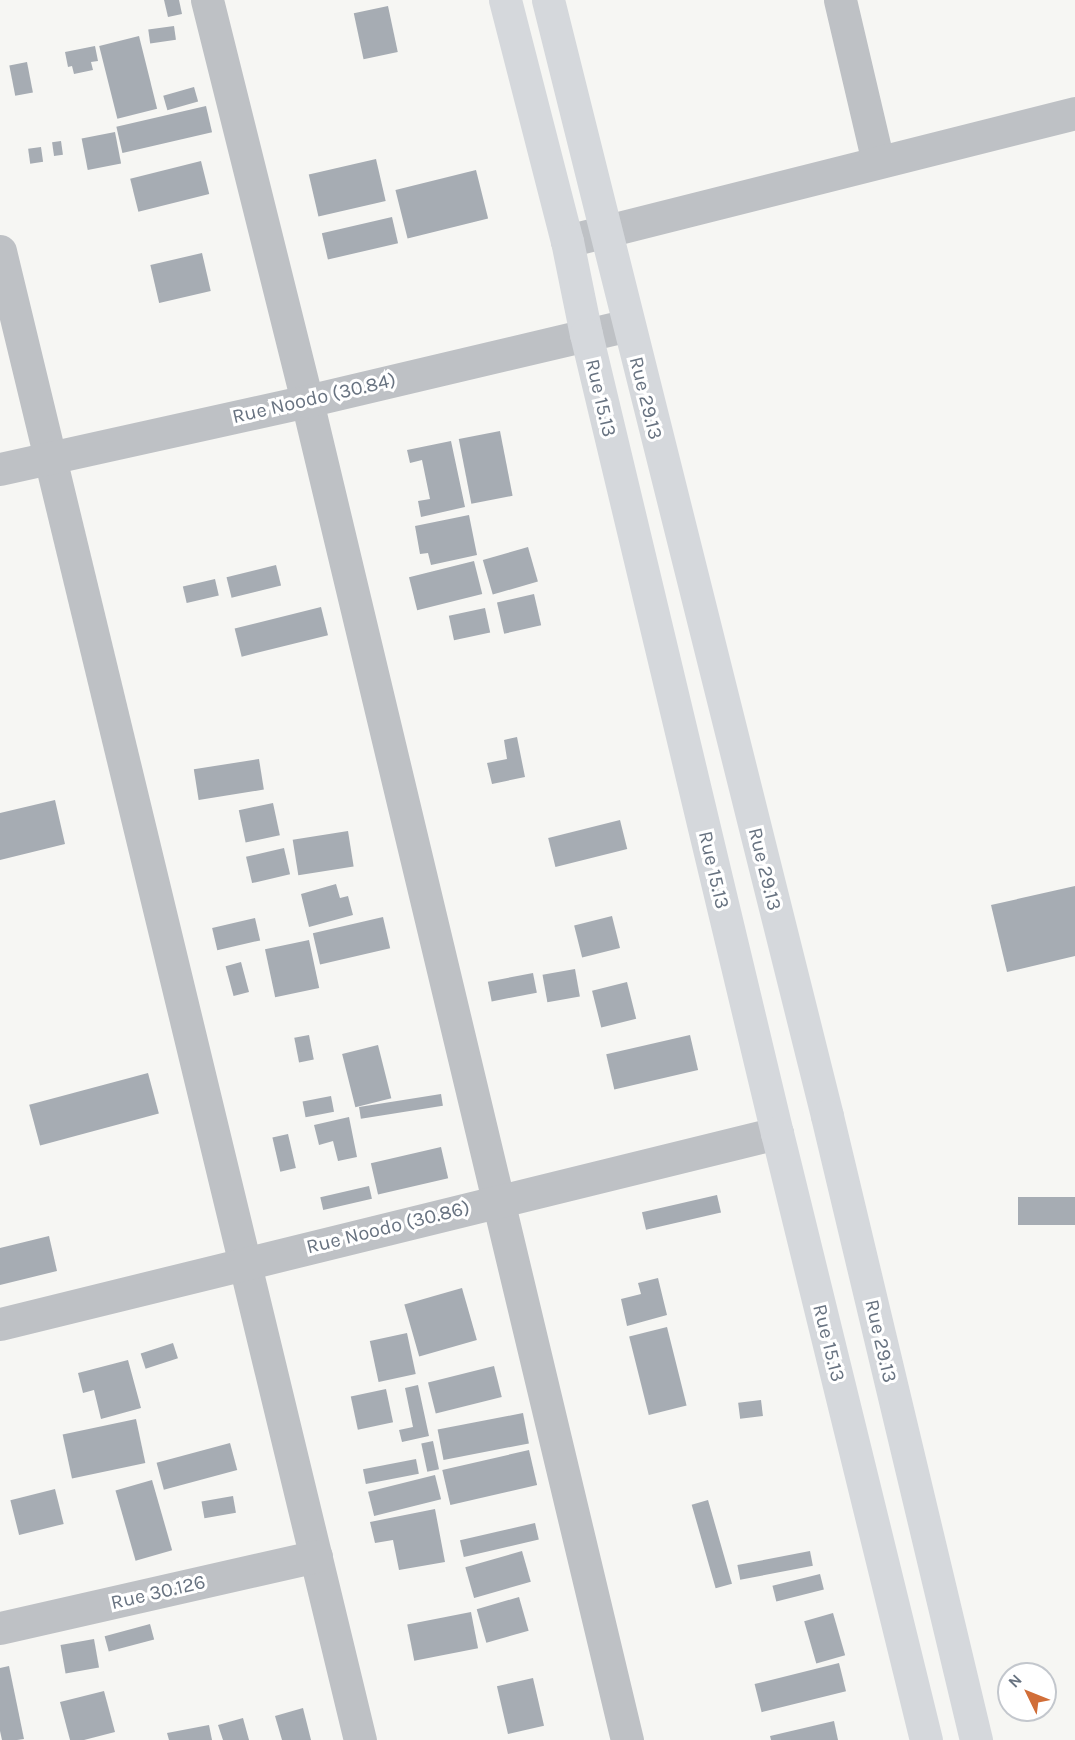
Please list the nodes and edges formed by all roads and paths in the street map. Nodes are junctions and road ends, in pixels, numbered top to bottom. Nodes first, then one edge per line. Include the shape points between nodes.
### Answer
1 (207, 0) edge
2 (505, 0) edge
3 (548, 0) edge
4 (840, 0) edge
5 (1075, 113) edge
6 (878, 162) junction
7 (605, 232) junction
8 (567, 242) junction
9 (0, 251) edge
10 (628, 325) junction
11 (586, 334) junction
12 (307, 400) junction
13 (49, 457) junction
14 (0, 469) edge
15 (777, 1133) junction
16 (498, 1200) junction
17 (245, 1263) junction
18 (0, 1324) edge
19 (316, 1556) junction
20 (0, 1628) edge
21 (360, 1740) edge
22 (627, 1740) edge
23 (926, 1740) edge
24 (976, 1740) edge

1 - 12 street
2 - 8 main road, Rue 15.13
3 - 7 main road, Rue 29.13
4 - 6 street
5 - 6 street
6 - 7 street
7 - 8 street
7 - 10 main road, Rue 29.13
8 - 11 main road, Rue 15.13
9 - 13 street
10 - 11 street, Rue Noodo (30.84)
10 - 24 main road, Rue 29.13 via 828,1116
11 - 12 street, Rue Noodo (30.84)
11 - 15 main road, Rue 15.13
12 - 13 street, Rue Noodo (30.84)
12 - 16 street
13 - 14 street, Rue Noodo (30.84)
13 - 17 street
15 - 16 street, Rue Noodo (30.86)
15 - 23 main road, Rue 15.13
16 - 17 street, Rue Noodo (30.86)
16 - 22 street
17 - 18 street, Rue Noodo (30.86)
17 - 19 street
19 - 20 street, Rue 30.126
19 - 21 street

